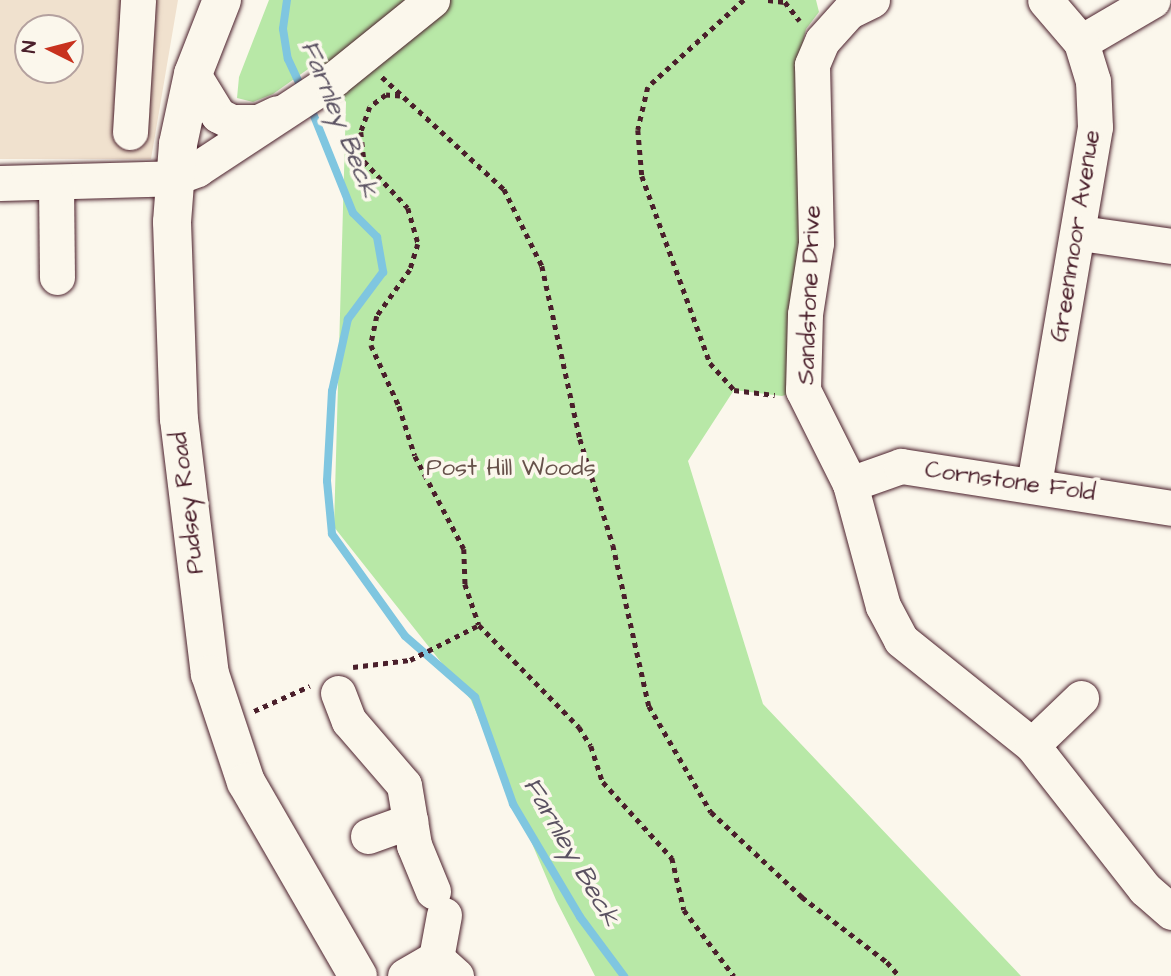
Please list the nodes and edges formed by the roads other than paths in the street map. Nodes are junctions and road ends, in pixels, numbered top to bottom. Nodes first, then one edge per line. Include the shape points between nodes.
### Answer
1 (138, 0) edge
2 (222, 0) edge
3 (432, 0) edge
4 (872, 0) edge
5 (1045, 0) edge
6 (1153, 0) edge
7 (1081, 41) junction
8 (193, 74) junction
9 (280, 112) junction
10 (130, 132) dead end
11 (174, 178) junction
12 (0, 183) edge
13 (56, 183) junction
14 (1080, 233) junction
15 (1171, 246) edge
16 (57, 277) dead end
17 (850, 484) junction
18 (1034, 484) junction
19 (1171, 508) edge
20 (338, 693) dead end
21 (1081, 698) dead end
22 (1032, 745) junction
23 (410, 821) junction
24 (368, 836) dead end
25 (1170, 914) edge
26 (446, 967) edge
27 (358, 976) edge
28 (405, 976) edge

1 - 10 street
2 - 8 main road, Pudsey Road
3 - 9 street via 334,79
4 - 17 street, Sandstone Drive via 849,11 822,41 812,65 816,243 805,314 803,390
5 - 7 street, Greenmoor Avenue
6 - 7 street
7 - 14 street, Greenmoor Avenue via 1093,81 1095,127
8 - 9 street via 218,115 232,122 258,122
8 - 11 main road, Pudsey Road
9 - 11 street via 248,139
11 - 13 street
11 - 27 main road, Pudsey Road via 179,419 210,674 246,782
12 - 13 street
13 - 16 street
14 - 15 street
14 - 18 street, Greenmoor Avenue
17 - 18 street, Cornstone Fold via 901,466
17 - 22 street, Sandstone Drive via 883,606 901,640
18 - 19 street, Cornstone Fold
20 - 23 street via 349,721 404,785
21 - 22 street
22 - 25 street, Sandstone Drive via 1145,890
23 - 24 street
23 - 26 street via 414,845 439,903
26 - 28 street

